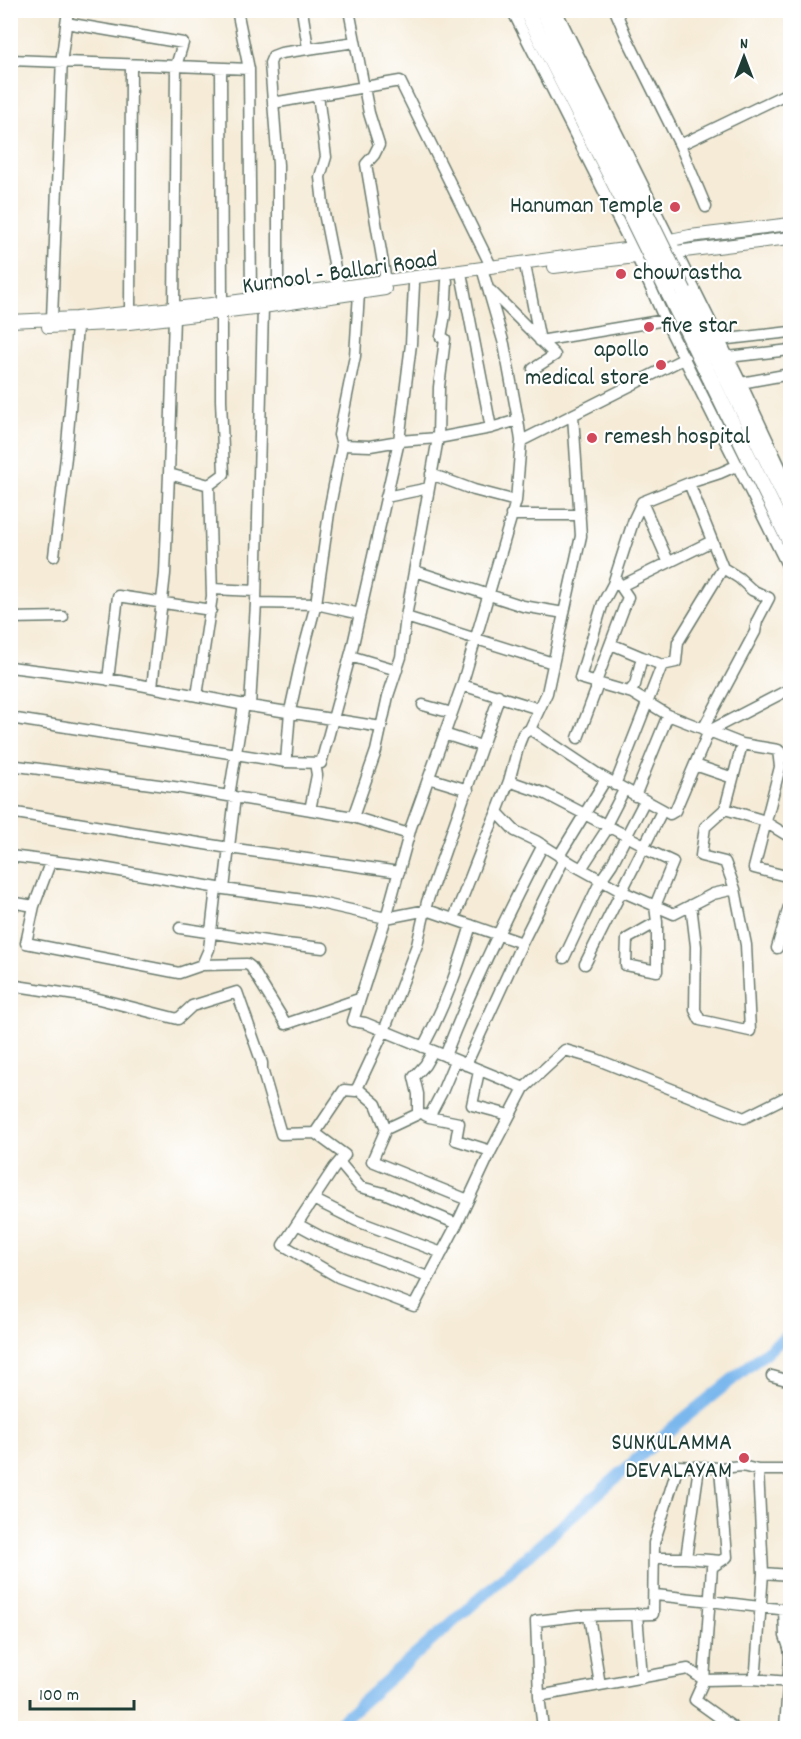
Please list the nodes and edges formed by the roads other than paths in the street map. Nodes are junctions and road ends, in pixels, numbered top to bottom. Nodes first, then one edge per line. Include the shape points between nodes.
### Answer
1 (68, 10) edge
2 (237, 10) edge
3 (302, 10) edge
4 (349, 10) edge
5 (512, 10) edge
6 (526, 10) edge
7 (543, 10) edge
8 (556, 10) edge
9 (615, 10) edge
10 (788, 10) edge
11 (790, 16) edge
12 (66, 23) junction
13 (355, 42) junction
14 (308, 48) junction
15 (10, 60) edge
16 (61, 63) junction
17 (131, 65) junction
18 (176, 66) junction
19 (221, 68) junction
20 (249, 69) junction
21 (363, 86) junction
22 (790, 92) edge
23 (318, 95) junction
24 (273, 103) junction
25 (680, 145) junction
26 (706, 207) dead end
27 (635, 208) junction
28 (790, 224) edge
29 (790, 238) edge
30 (672, 246) junction
31 (634, 253) junction
32 (526, 270) junction
33 (487, 271) junction
34 (462, 278) junction
35 (447, 280) junction
36 (386, 281) junction
37 (414, 285) junction
38 (339, 288) junction
39 (489, 289) junction
40 (677, 293) junction
41 (359, 294) junction
42 (278, 296) junction
43 (251, 299) junction
44 (222, 307) junction
45 (263, 307) junction
46 (130, 312) junction
47 (174, 312) junction
48 (52, 319) junction
49 (665, 320) junction
50 (10, 321) edge
51 (77, 327) junction
52 (10, 329) edge
53 (790, 332) edge
54 (540, 340) junction
55 (719, 340) junction
56 (790, 350) edge
57 (728, 357) junction
58 (685, 358) junction
59 (533, 369) dead end
60 (790, 374) edge
61 (741, 383) junction
62 (573, 415) junction
63 (518, 420) junction
64 (491, 428) junction
65 (438, 438) junction
66 (399, 441) junction
67 (521, 441) junction
68 (342, 445) junction
69 (738, 465) junction
70 (786, 469) edge
71 (169, 474) junction
72 (431, 474) junction
73 (689, 483) junction
74 (209, 485) junction
75 (429, 488) junction
76 (790, 488) edge
77 (386, 497) junction
78 (516, 501) junction
79 (642, 502) junction
80 (790, 507) edge
81 (512, 515) junction
82 (580, 515) junction
83 (712, 541) junction
84 (790, 542) edge
85 (54, 556) dead end
86 (668, 561) junction
87 (723, 568) junction
88 (415, 571) junction
89 (790, 571) edge
90 (616, 582) junction
91 (212, 589) junction
92 (256, 591) junction
93 (488, 595) junction
94 (161, 603) junction
95 (256, 603) junction
96 (316, 604) junction
97 (211, 610) junction
98 (564, 613) junction
99 (360, 614) junction
100 (63, 617) dead end
101 (406, 617) junction
102 (10, 618) edge
103 (476, 638) junction
104 (610, 644) junction
105 (350, 656) junction
106 (642, 657) junction
107 (553, 663) junction
108 (662, 665) junction
109 (10, 667) edge
110 (397, 670) junction
111 (108, 680) junction
112 (596, 682) junction
113 (462, 685) junction
114 (152, 687) junction
115 (790, 689) edge
116 (629, 692) junction
117 (498, 695) junction
118 (197, 696) junction
119 (648, 704) junction
120 (247, 705) junction
121 (423, 705) dead end
122 (539, 709) junction
123 (290, 711) junction
124 (452, 713) junction
125 (668, 715) junction
126 (10, 718) edge
127 (333, 719) junction
128 (381, 727) junction
129 (530, 729) junction
130 (706, 730) junction
131 (444, 734) junction
132 (578, 738) dead end
133 (742, 744) junction
134 (481, 746) junction
135 (778, 750) junction
136 (236, 753) junction
137 (790, 760) edge
138 (286, 762) junction
139 (315, 763) junction
140 (10, 765) edge
141 (695, 765) junction
142 (429, 778) junction
143 (733, 778) junction
144 (509, 781) junction
145 (615, 785) junction
146 (468, 790) junction
147 (232, 797) junction
148 (639, 799) junction
149 (725, 809) junction
150 (310, 810) junction
151 (662, 811) junction
152 (10, 812) edge
153 (497, 812) junction
154 (585, 814) junction
155 (353, 816) junction
156 (765, 822) junction
157 (607, 825) junction
158 (410, 834) junction
159 (627, 836) junction
160 (790, 837) edge
161 (543, 845) junction
162 (643, 846) junction
163 (229, 848) junction
164 (10, 856) edge
165 (562, 857) junction
166 (50, 862) junction
167 (581, 869) junction
168 (399, 872) junction
169 (790, 877) edge
170 (601, 880) junction
171 (220, 889) junction
172 (735, 889) junction
173 (621, 891) junction
174 (10, 902) edge
175 (790, 903) edge
176 (691, 905) junction
177 (34, 906) junction
178 (655, 906) junction
179 (427, 909) junction
180 (386, 918) junction
181 (454, 918) junction
182 (657, 922) junction
183 (471, 925) junction
184 (180, 928) dead end
185 (210, 933) junction
186 (497, 933) junction
187 (522, 943) junction
188 (323, 948) dead end
189 (777, 948) dead end
190 (564, 958) dead end
191 (585, 964) dead end
192 (202, 965) junction
193 (10, 985) edge
194 (359, 999) junction
195 (384, 1031) junction
196 (428, 1049) junction
197 (455, 1061) junction
198 (479, 1071) junction
199 (357, 1088) junction
200 (524, 1088) junction
201 (790, 1095) edge
202 (424, 1115) junction
203 (509, 1115) junction
204 (386, 1129) junction
205 (315, 1133) junction
206 (491, 1151) junction
207 (339, 1162) junction
208 (313, 1199) junction
209 (468, 1200) junction
210 (297, 1224) junction
211 (457, 1224) junction
212 (442, 1253) junction
213 (428, 1277) junction
214 (772, 1376) dead end
215 (790, 1381) edge
216 (699, 1467) junction
217 (720, 1468) junction
218 (758, 1470) junction
219 (790, 1470) edge
220 (654, 1558) junction
221 (686, 1558) junction
222 (721, 1561) junction
223 (763, 1573) junction
224 (790, 1575) edge
225 (654, 1595) junction
226 (710, 1600) junction
227 (761, 1609) junction
228 (787, 1610) edge
229 (637, 1614) junction
230 (589, 1616) junction
231 (642, 1678) junction
232 (752, 1679) junction
233 (704, 1680) junction
234 (789, 1682) edge
235 (600, 1685) junction
236 (539, 1696) junction
237 (543, 1728) edge
238 (734, 1728) edge
239 (785, 1728) edge

1 - 12 street
2 - 20 street
3 - 14 street
4 - 13 street
5 - 31 street
6 - 27 highway
7 - 27 highway
8 - 30 street
9 - 25 street
10 - 11 street
12 - 16 street
12 - 18 street via 183,43
13 - 14 street
13 - 21 street
14 - 24 street via 273,56
15 - 16 street
16 - 17 street
16 - 48 street
17 - 18 street
17 - 46 street
18 - 19 street
18 - 47 street
19 - 20 street
19 - 44 street
20 - 43 street
21 - 23 street
21 - 33 street via 400,81
21 - 36 street via 379,145 366,164
22 - 25 street
23 - 24 street
23 - 38 street via 326,157 320,177
24 - 42 street via 278,165
25 - 26 street
27 - 40 highway, bridge
28 - 30 main road
29 - 30 main road
30 - 31 main road, Kurnool - Ballari Road
30 - 55 street
31 - 32 main road, Kurnool - Ballari Road
31 - 33 main road, Kurnool - Ballari Road
31 - 49 street
32 - 33 main road, Kurnool - Ballari Road
32 - 54 street
33 - 34 main road, Kurnool - Ballari Road
33 - 36 main road, Kurnool - Ballari Road
33 - 39 street
34 - 35 main road, Kurnool - Ballari Road
34 - 64 street
35 - 37 main road, Kurnool - Ballari Road
35 - 65 street
36 - 38 main road, Kurnool - Ballari Road
37 - 41 main road, Kurnool - Ballari Road
37 - 66 street
38 - 42 main road, Kurnool - Ballari Road
39 - 54 street
39 - 63 street
40 - 80 highway
40 - 84 highway
41 - 45 main road, Kurnool - Ballari Road
41 - 68 street via 355,356 339,435
42 - 43 main road, Kurnool - Ballari Road
43 - 44 main road, Kurnool - Ballari Road
44 - 45 main road, Kurnool - Ballari Road
44 - 47 main road, Kurnool - Ballari Road
44 - 74 street via 220,400 224,474
45 - 92 street
46 - 47 main road, Kurnool - Ballari Road
46 - 48 main road, Kurnool - Ballari Road
47 - 51 main road, Kurnool - Ballari Road
47 - 71 street
48 - 50 main road, Kurnool - Ballari Road
49 - 54 street
49 - 58 street
51 - 52 main road, Kurnool - Ballari Road
51 - 85 street
53 - 55 street
54 - 59 street via 555,355
55 - 57 street
56 - 57 street
57 - 61 street
58 - 62 street
58 - 69 street
60 - 61 street
61 - 70 street
62 - 67 street
62 - 82 street
63 - 64 street
63 - 67 street
64 - 65 street
65 - 66 street
65 - 72 street
66 - 68 street
66 - 77 street
67 - 78 street
68 - 96 street
69 - 73 street
69 - 89 street
70 - 76 street
71 - 74 street
71 - 94 street
72 - 75 street
72 - 78 street
73 - 79 street
73 - 83 street
74 - 91 street
75 - 77 street
75 - 88 street
77 - 99 street
78 - 81 street
79 - 86 street
79 - 90 street
81 - 82 street
81 - 93 street
82 - 98 street via 581,536
83 - 86 street
83 - 87 street
86 - 90 street
87 - 108 street via 678,642 676,662
87 - 130 street via 769,598
88 - 93 street
88 - 101 street
90 - 104 street via 628,597
90 - 112 street via 603,603 580,678
91 - 92 street
91 - 97 street
92 - 95 street
93 - 98 street
93 - 103 street
94 - 97 street
94 - 111 street via 117,596
94 - 114 street
95 - 96 street
95 - 120 street
96 - 99 street
96 - 123 street
97 - 118 street
98 - 107 street
99 - 105 street
100 - 102 street
101 - 103 street
101 - 110 street
103 - 107 street
103 - 113 street
104 - 106 street
104 - 112 street
105 - 110 street
105 - 127 street
106 - 108 street
106 - 116 street via 635,685
107 - 122 street
108 - 119 street
109 - 111 street
110 - 128 street
111 - 114 street
112 - 116 street
112 - 132 street
113 - 117 street
113 - 124 street
114 - 118 street
115 - 130 street
116 - 119 street
117 - 122 street
117 - 134 street
118 - 120 street
119 - 125 street
119 - 145 street
120 - 123 street
120 - 136 street
121 - 124 street
122 - 129 street
123 - 127 street
123 - 138 street
124 - 131 street
125 - 130 street
125 - 148 street
126 - 136 street
127 - 128 street
127 - 139 street via 321,763
128 - 155 street
129 - 144 street via 523,734
129 - 145 street
130 - 133 street
130 - 141 street
131 - 134 street
131 - 142 street
133 - 135 street
133 - 143 street
134 - 146 street
135 - 137 street
135 - 156 street via 780,767
136 - 138 street
136 - 147 street
138 - 139 street
139 - 150 street via 317,775
140 - 147 street
141 - 143 street
141 - 151 street via 675,811
142 - 146 street
142 - 158 street
143 - 149 street
144 - 153 street
144 - 154 street
145 - 148 street
145 - 154 street
145 - 157 street
146 - 179 street
147 - 150 street
147 - 163 street
148 - 151 street
148 - 159 street
149 - 156 street
149 - 172 street via 705,827 701,856 725,862
150 - 155 street
151 - 162 street
152 - 163 street
153 - 161 street via 515,831
153 - 181 street
154 - 157 street
154 - 165 street
155 - 158 street
156 - 160 street
156 - 169 street via 754,868
157 - 159 street
157 - 167 street
158 - 168 street
159 - 162 street
159 - 170 street
161 - 165 street
161 - 186 street
162 - 173 street
162 - 178 street via 673,862
163 - 168 street
163 - 171 street
164 - 166 street
165 - 167 street
165 - 187 street
166 - 171 street
166 - 177 street
167 - 170 street
168 - 180 street
170 - 173 street
170 - 190 street
171 - 180 street via 311,901
171 - 185 street
172 - 176 street
172 - 176 street via 746,945 750,1031 700,1020 694,1010 696,946
173 - 178 street
173 - 191 street
174 - 177 street
175 - 189 street
176 - 178 street via 674,914
177 - 192 street via 26,943 179,973
178 - 182 street
179 - 180 street
179 - 181 street
179 - 195 street
180 - 194 street
181 - 183 street
182 - 182 street via 657,971 626,965 627,939
183 - 186 street
183 - 196 street
184 - 185 street
185 - 188 street
185 - 192 street
186 - 187 street
186 - 197 street via 469,995
187 - 197 street
192 - 194 street via 247,964 286,1024
193 - 205 street via 95,998 178,1019 192,1006 237,992 281,1134
194 - 195 street via 353,1021
195 - 196 street
195 - 199 street
196 - 197 street
196 - 202 street via 425,1065 414,1077
197 - 198 street
197 - 202 street via 442,1092
198 - 200 street
198 - 203 street via 472,1105
199 - 204 street via 376,1104
199 - 205 street via 344,1090
200 - 201 street via 565,1050 744,1118
200 - 203 street
202 - 204 street
202 - 206 street via 459,1123 456,1140
203 - 206 street
204 - 209 street via 372,1161
205 - 207 street via 345,1155
206 - 209 street
207 - 208 street
207 - 211 street via 360,1187
208 - 210 street
208 - 212 street via 357,1221
209 - 211 street
210 - 213 street via 323,1238
210 - 213 street via 283,1245 338,1277 414,1306
211 - 212 street
212 - 213 street
214 - 215 street
216 - 217 street
216 - 220 street via 678,1466 654,1543
216 - 221 street
217 - 218 street via 742,1466
217 - 222 street via 727,1557
218 - 219 street
218 - 223 street
220 - 221 street
220 - 225 street
221 - 222 street
222 - 226 street via 712,1567
223 - 224 street
223 - 227 street
225 - 226 street
225 - 229 street via 653,1614
226 - 227 street
226 - 233 street
227 - 228 street
227 - 232 street
228 - 234 street
229 - 230 street
229 - 231 street
230 - 235 street
230 - 236 street via 536,1621
231 - 233 street via 688,1669
231 - 235 street
232 - 233 street
232 - 234 street
233 - 238 street via 695,1700
234 - 239 street
235 - 236 street
236 - 237 street

